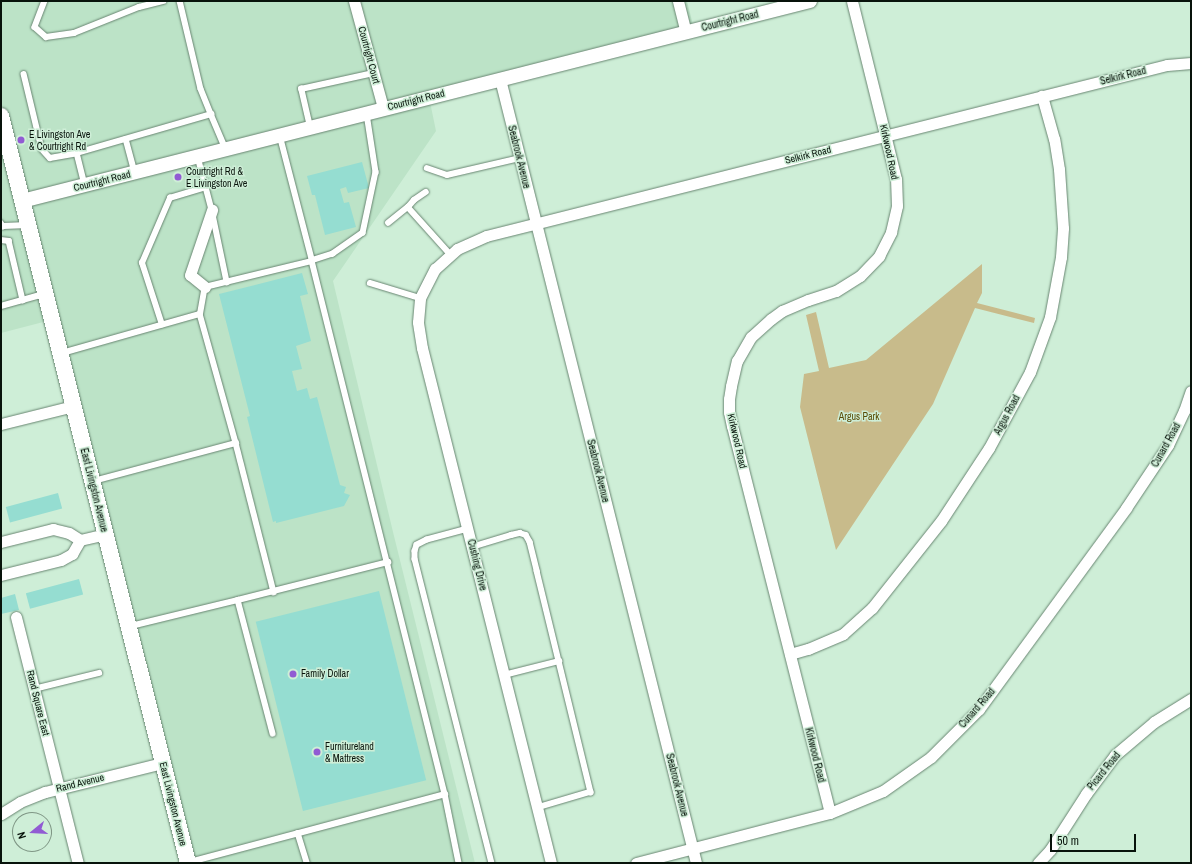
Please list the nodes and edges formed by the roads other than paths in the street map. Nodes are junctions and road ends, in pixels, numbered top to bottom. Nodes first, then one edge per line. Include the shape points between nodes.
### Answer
1 (44, 1) edge
2 (163, 1) edge
3 (180, 1) edge
4 (354, 1) edge
5 (678, 1) edge
6 (810, 1) edge
7 (852, 1) edge
8 (686, 32) junction
9 (1191, 63) edge
10 (374, 73) junction
11 (24, 74) dead end
12 (500, 79) junction
13 (1042, 96) junction
14 (383, 108) junction
15 (367, 113) junction
16 (211, 114) junction
17 (2, 122) edge
18 (310, 129) junction
19 (886, 135) junction
20 (280, 137) junction
21 (126, 139) junction
22 (226, 150) junction
23 (77, 154) junction
24 (198, 157) junction
25 (520, 158) junction
26 (427, 168) dead end
27 (135, 173) junction
28 (85, 186) junction
29 (206, 187) junction
30 (426, 192) dead end
31 (22, 202) junction
32 (408, 207) junction
33 (212, 210) junction
34 (536, 222) junction
35 (1, 223) edge
36 (388, 223) dead end
37 (28, 225) junction
38 (1, 240) edge
39 (451, 255) junction
40 (312, 261) junction
41 (435, 269) joint
42 (227, 282) junction
43 (370, 284) dead end
44 (205, 287) junction
45 (44, 294) junction
46 (420, 298) junction
47 (23, 300) junction
48 (1, 306) edge
49 (200, 314) junction
50 (162, 325) junction
51 (60, 354) junction
52 (1191, 391) edge
53 (73, 406) junction
54 (1, 424) edge
55 (236, 443) junction
56 (92, 481) junction
57 (468, 529) junction
58 (105, 534) junction
59 (80, 540) junction
60 (1, 542) edge
61 (472, 547) junction
62 (388, 562) junction
63 (1, 575) edge
64 (274, 592) junction
65 (238, 600) junction
66 (16, 617) dead end
67 (128, 626) junction
68 (790, 654) junction
69 (559, 661) junction
70 (99, 673) dead end
71 (504, 675) junction
72 (34, 689) junction
73 (1191, 700) edge
74 (273, 733) dead end
75 (162, 763) junction
76 (59, 789) junction
77 (445, 794) junction
78 (537, 808) junction
79 (830, 813) junction
80 (1, 814) edge
81 (298, 833) junction
82 (692, 849) junction
83 (78, 863) edge
84 (188, 863) edge
85 (307, 863) edge
86 (459, 863) edge
87 (492, 863) edge
88 (551, 863) edge
89 (636, 863) edge
90 (696, 863) edge
91 (1038, 863) edge

1 - 2 lane via 35,27 46,37 74,33 139,7
3 - 16 lane
4 - 10 street, Courtright Court
5 - 8 street
6 - 8 street, Courtright Road
7 - 19 street, Kirkwood Road
8 - 12 street, Courtright Road
9 - 13 street, Selkirk Road via 1167,65
10 - 14 street, Courtright Court
10 - 18 lane via 301,90
11 - 23 lane via 42,149 50,158
12 - 14 street, Courtright Road
12 - 25 street, Seabrook Avenue
13 - 19 street, Selkirk Road
13 - 68 street, Argus Road via 1059,169 1063,228 1061,258 1050,316 1030,372 989,448 941,521 872,608 843,634
14 - 15 street, Courtright Road
15 - 18 street, Courtright Road
15 - 40 lane via 376,172 363,234 333,254
16 - 21 lane
16 - 22 lane
17 - 31 main road, East Livingston Avenue
18 - 20 street, Courtright Road
19 - 34 street, Selkirk Road
19 - 68 street, Kirkwood Road via 896,179 897,206 891,232 879,256 860,276 836,291 782,311 761,327 737,361 730,386 729,412 732,426
20 - 22 street, Courtright Road
20 - 40 lane
21 - 23 lane
21 - 27 lane
22 - 24 street, Courtright Road
23 - 28 lane
24 - 27 street, Courtright Road
24 - 29 lane
25 - 26 lane via 447,175
25 - 34 street, Seabrook Avenue
27 - 28 street, Courtright Road
28 - 31 street, Courtright Road
29 - 33 lane
29 - 50 lane via 170,198 142,263
30 - 32 lane
31 - 37 main road, East Livingston Avenue
32 - 36 lane
32 - 39 lane
33 - 42 lane
33 - 44 street via 190,275
34 - 39 street, Selkirk Road via 486,236 457,249
34 - 82 street, Seabrook Avenue
35 - 37 lane via 3,226
37 - 45 main road, East Livingston Avenue
38 - 47 lane via 9,241
39 - 41 street, Selkirk Road
40 - 42 lane
40 - 62 lane
41 - 46 street, Cushing Drive
42 - 44 lane
43 - 46 lane
44 - 49 lane
45 - 47 lane
45 - 51 main road, East Livingston Avenue
46 - 57 street, Cushing Drive via 418,322 422,348
47 - 48 lane
49 - 50 lane
49 - 55 lane
50 - 51 lane
51 - 53 main road, East Livingston Avenue
52 - 79 street, Cunard Road via 1168,445 1150,474 979,709 931,757 883,791
53 - 54 street
53 - 56 main road, East Livingston Avenue
55 - 56 lane
55 - 64 lane
56 - 58 main road, East Livingston Avenue
57 - 61 street, Cushing Drive
57 - 87 lane via 417,545 415,559
58 - 59 street
58 - 67 main road, East Livingston Avenue
59 - 60 street via 53,528
59 - 63 street via 72,554 60,560
61 - 69 lane via 520,533 526,535 530,542
61 - 71 street, Cushing Drive
62 - 64 lane
62 - 77 lane
64 - 65 lane
65 - 67 lane
65 - 74 lane
66 - 72 street, Rand Square East
67 - 75 main road, East Livingston Avenue
68 - 79 street, Kirkwood Road
69 - 71 lane
69 - 78 lane via 591,792
70 - 72 lane
71 - 78 street, Cushing Drive
72 - 76 street, Rand Square East
73 - 91 street, Picard Road via 1154,722 1115,755 1050,850
75 - 76 street, Rand Avenue
75 - 84 main road, East Livingston Avenue
76 - 80 street, Rand Avenue via 32,797
76 - 83 street, Rand Square East
77 - 81 lane
77 - 86 lane
78 - 88 street, Cushing Drive
79 - 82 street, Cunard Road
81 - 84 lane
81 - 85 lane
82 - 89 street, Cunard Road
82 - 90 street, Seabrook Avenue

